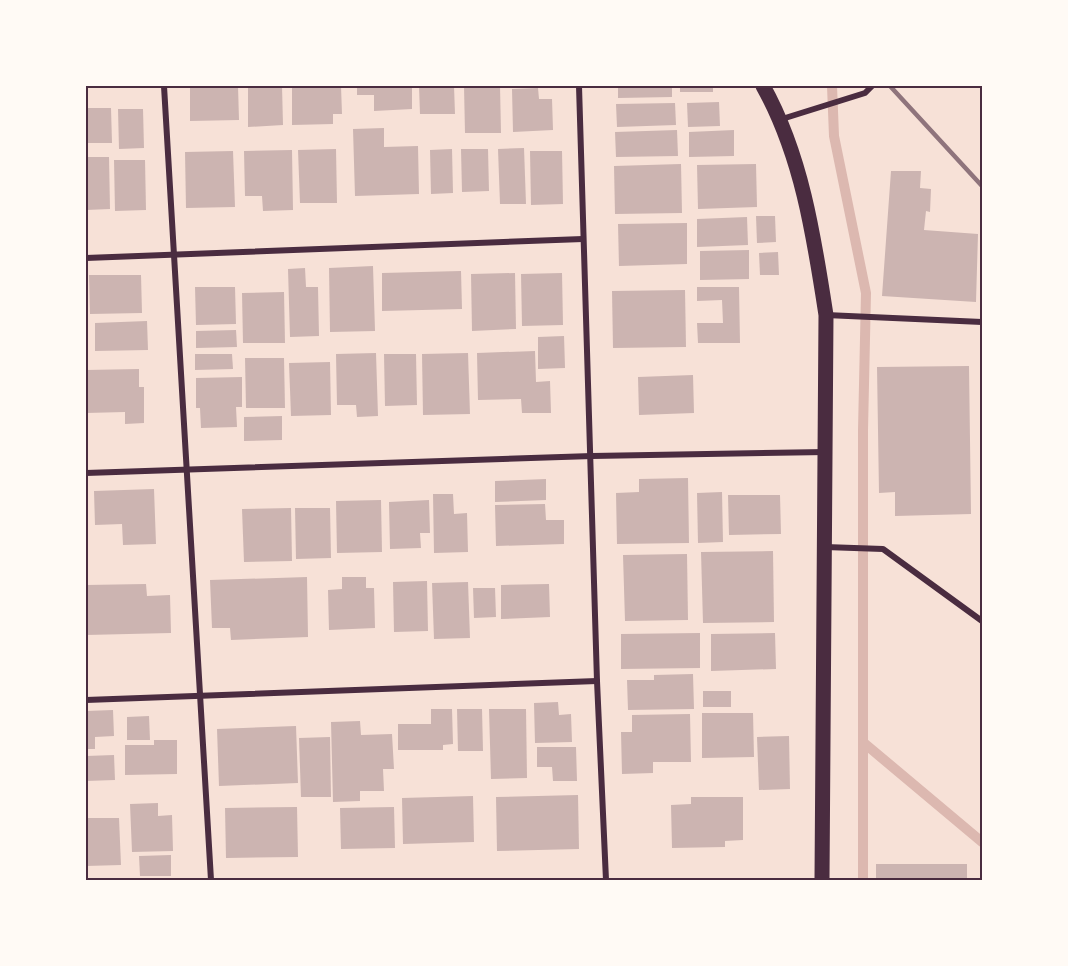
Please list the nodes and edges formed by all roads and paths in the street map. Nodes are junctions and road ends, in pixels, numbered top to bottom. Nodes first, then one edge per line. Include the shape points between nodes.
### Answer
1 (165, 86) edge
2 (579, 86) edge
3 (764, 86) edge
4 (872, 86) edge
5 (782, 119) junction
6 (583, 239) junction
7 (173, 254) junction
8 (86, 258) edge
9 (826, 315) junction
10 (982, 322) edge
11 (826, 452) junction
12 (592, 456) junction
13 (185, 468) junction
14 (86, 473) edge
15 (825, 547) junction
16 (982, 621) edge
17 (597, 681) junction
18 (200, 696) junction
19 (86, 700) edge
20 (211, 880) edge
21 (606, 880) edge
22 (822, 880) edge

1 - 7 street
2 - 6 street
3 - 5 main road
4 - 5 street via 866,93
5 - 9 main road via 812,224
6 - 7 street
6 - 12 street
7 - 8 street
7 - 13 street
9 - 10 street
9 - 11 main road
11 - 12 street
11 - 15 main road
12 - 13 street
12 - 17 street
13 - 14 street
13 - 18 street
15 - 16 street via 883,549
15 - 22 main road
17 - 18 street
17 - 21 street
18 - 19 street
18 - 20 street

